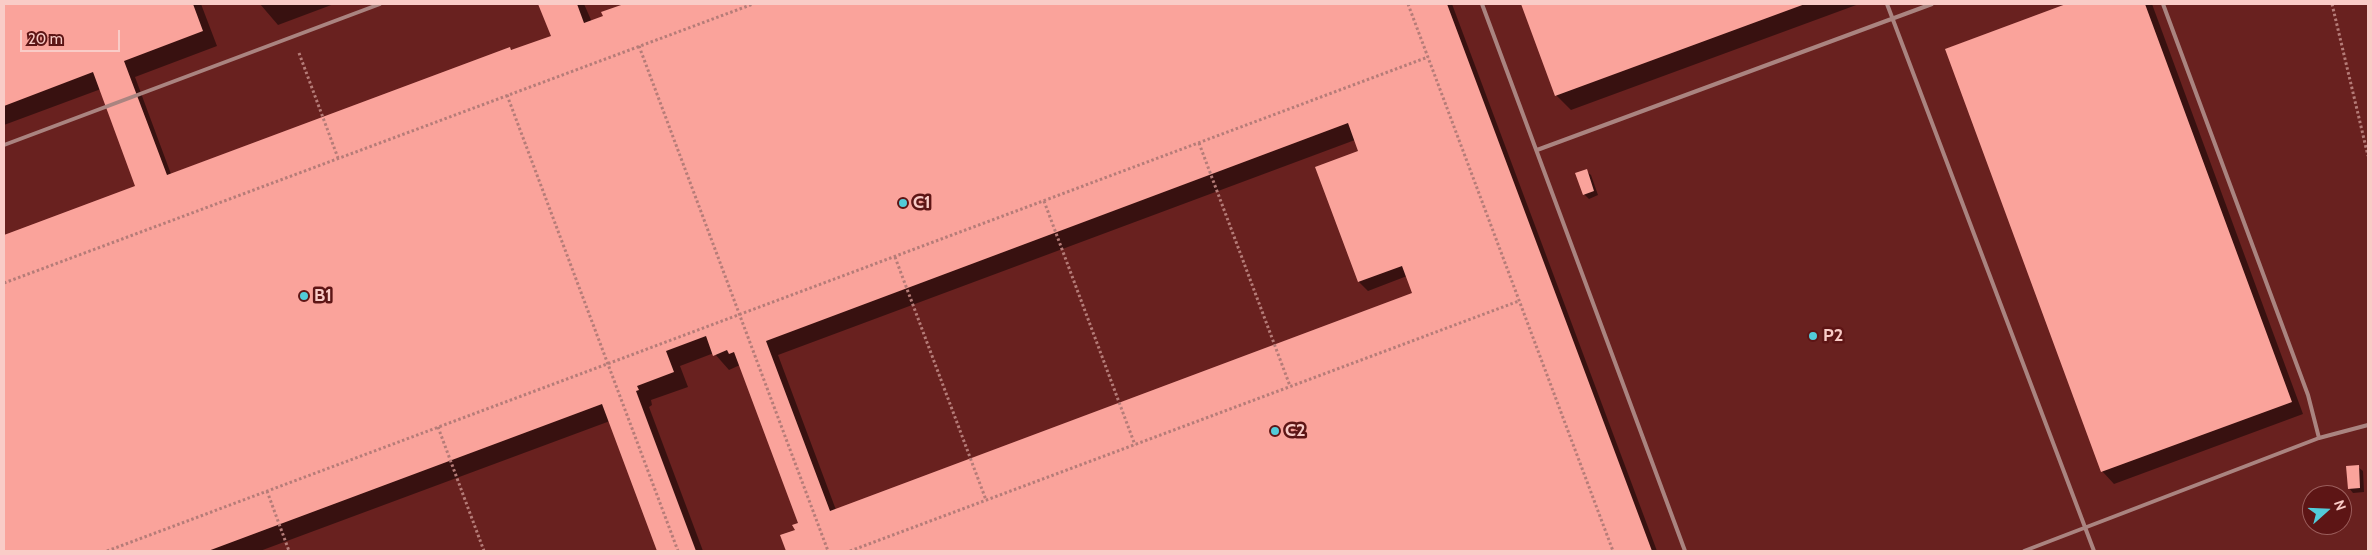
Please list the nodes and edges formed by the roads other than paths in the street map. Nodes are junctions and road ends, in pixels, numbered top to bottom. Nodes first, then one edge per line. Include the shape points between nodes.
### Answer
1 (380, 4) edge
2 (1482, 4) edge
3 (1887, 4) edge
4 (1932, 4) edge
5 (2163, 4) edge
6 (1892, 18) junction
7 (4, 145) edge
8 (1537, 150) junction
9 (2368, 425) edge
10 (2318, 438) junction
11 (2085, 528) junction
12 (1685, 551) edge
13 (2024, 551) edge
14 (2094, 551) edge

1 - 7 lane
2 - 8 lane
3 - 6 lane
4 - 6 lane
5 - 10 lane via 2308,395
6 - 8 lane
6 - 11 lane
8 - 12 lane
9 - 10 lane
10 - 11 lane
11 - 13 lane
11 - 14 lane

